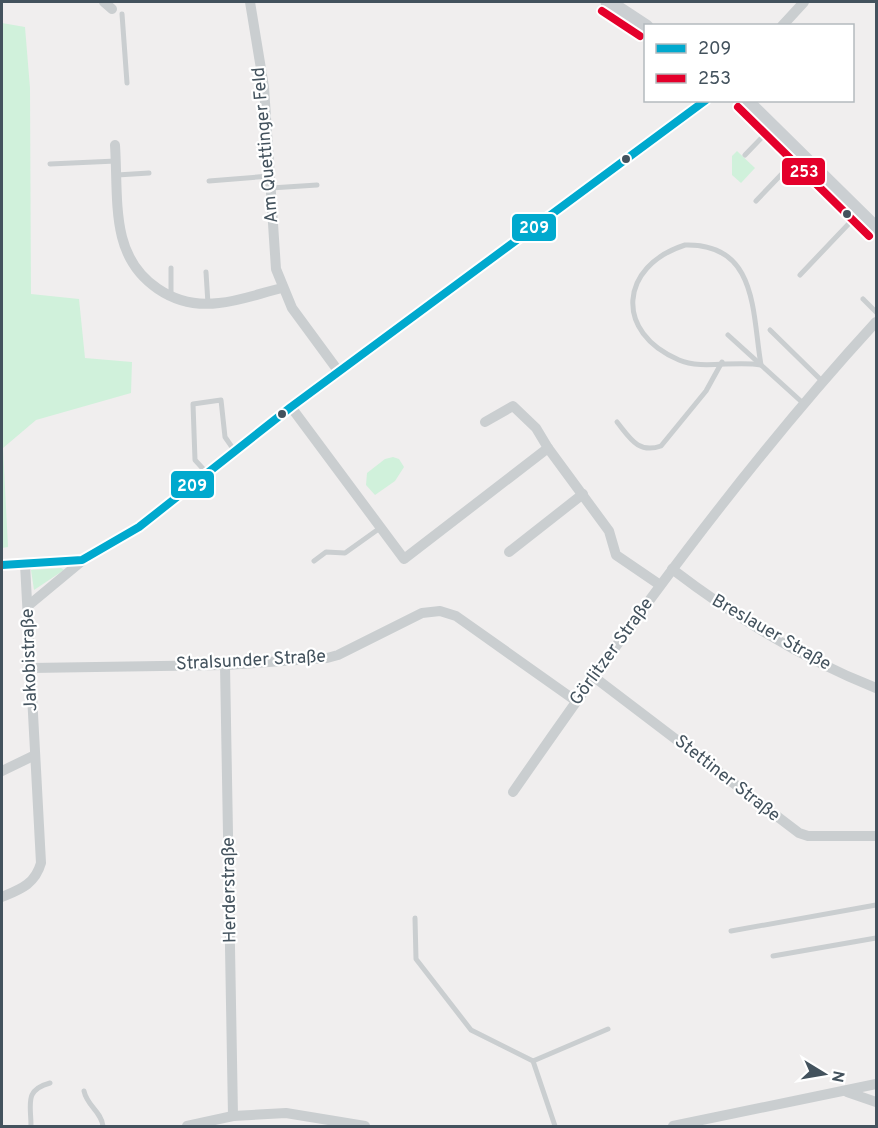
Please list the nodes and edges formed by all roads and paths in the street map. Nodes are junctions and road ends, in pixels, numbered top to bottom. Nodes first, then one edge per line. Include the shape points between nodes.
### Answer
1 (250, 2) edge
2 (608, 2) edge
3 (804, 2) edge
4 (113, 8) edge
5 (784, 24) edge
6 (644, 26) edge
7 (127, 83) dead end
8 (704, 102) edge
9 (747, 102) edge
10 (772, 127) junction
11 (115, 145) dead end
12 (800, 155) junction
13 (745, 156) dead end
14 (116, 161) junction
15 (50, 164) dead end
16 (149, 172) dead end
17 (117, 175) junction
18 (270, 176) junction
19 (209, 182) dead end
20 (317, 186) dead end
21 (271, 188) junction
22 (756, 201) dead end
23 (860, 213) junction
24 (876, 229) edge
25 (171, 268) dead end
26 (206, 272) dead end
27 (800, 275) dead end
28 (282, 288) junction
29 (171, 297) junction
30 (863, 298) dead end
31 (208, 304) junction
32 (876, 312) edge
33 (876, 322) edge
34 (770, 330) dead end
35 (728, 335) dead end
36 (722, 362) junction
37 (761, 365) junction
38 (339, 372) junction
39 (824, 382) junction
40 (804, 404) junction
41 (291, 407) junction
42 (485, 422) dead end
43 (617, 422) dead end
44 (548, 448) junction
45 (234, 450) junction
46 (206, 472) junction
47 (583, 494) junction
48 (380, 528) junction
49 (508, 552) dead end
50 (82, 560) junction
51 (314, 561) dead end
52 (25, 564) junction
53 (2, 565) edge
54 (672, 569) junction
55 (660, 585) junction
56 (29, 605) junction
57 (225, 665) junction
58 (31, 668) junction
59 (594, 677) junction
60 (876, 688) edge
61 (576, 701) junction
62 (33, 756) junction
63 (2, 771) edge
64 (513, 792) dead end
65 (876, 836) edge
66 (2, 897) edge
67 (876, 905) edge
68 (415, 918) dead end
69 (731, 931) dead end
70 (876, 939) edge
71 (773, 956) dead end
72 (608, 1029) dead end
73 (533, 1061) junction
74 (50, 1083) dead end
75 (876, 1084) edge
76 (84, 1091) dead end
77 (844, 1091) junction
78 (876, 1102) edge
79 (233, 1116) junction
80 (250, 1121) edge
81 (31, 1126) edge
82 (103, 1126) edge
83 (187, 1126) edge
84 (358, 1126) edge
85 (555, 1126) edge
86 (673, 1126) edge

1 - 18 street, Am Quettinger Feld via 264,87
2 - 6 main road
3 - 5 street
4 - 7 lane
8 - 38 street
9 - 10 main road
10 - 12 main road
10 - 13 lane
11 - 14 street
12 - 22 lane
12 - 23 main road
14 - 15 lane
14 - 17 street
16 - 17 lane
17 - 29 street via 126,251 141,275
18 - 19 lane
18 - 21 street, Am Quettinger Feld
20 - 21 lane
21 - 28 street, Am Quettinger Feld via 276,269
23 - 24 main road
23 - 27 lane
25 - 29 lane
26 - 31 lane
28 - 31 street
28 - 38 street, Am Quettinger Feld
29 - 31 street
30 - 32 lane
33 - 39 street, Görlitzer Straße
34 - 39 lane
35 - 37 lane
36 - 37 lane
36 - 37 lane via 680,361 656,346 641,330 633,307 635,286 659,255 685,245 721,250 753,298
36 - 43 lane via 706,391 661,446 650,450 635,446
37 - 40 lane
38 - 41 street
39 - 40 street, Görlitzer Straße
40 - 54 street, Görlitzer Straße
41 - 45 street
41 - 48 street
42 - 44 street via 513,406 536,428
44 - 47 street
44 - 48 street via 404,559
45 - 46 street
45 - 46 lane via 225,437 221,400 193,404 195,460
46 - 50 street via 139,527
47 - 49 street
47 - 55 street via 609,531 616,555
48 - 51 lane via 345,553 326,552
50 - 52 street
50 - 56 street
52 - 53 street
52 - 56 street, Jakobistraße
54 - 55 street, Görlitzer Straße
54 - 60 street, Breslauer Straße via 719,605 798,652
55 - 59 street, Görlitzer Straße
56 - 58 street, Jakobistraße
57 - 58 street, Stralsunder Straße
57 - 61 street, Stralsunder Straße via 327,658 422,613 440,610 456,616
57 - 79 street, Herderstraße
58 - 62 street, Jakobistraße
59 - 61 street, Görlitzer Straße
59 - 65 street, Stettiner Straße via 799,833
61 - 64 street, Görlitzer Straße
62 - 63 street
62 - 66 street, Jakobistraße via 38,873 26,886
67 - 69 lane
68 - 73 lane via 416,959 471,1030
70 - 71 lane
72 - 73 lane
73 - 85 lane
74 - 81 lane via 37,1086 30,1095
75 - 77 street
76 - 82 lane via 88,1102 101,1115
77 - 78 street
77 - 86 street
79 - 80 street
79 - 83 street
80 - 84 street via 286,1113

